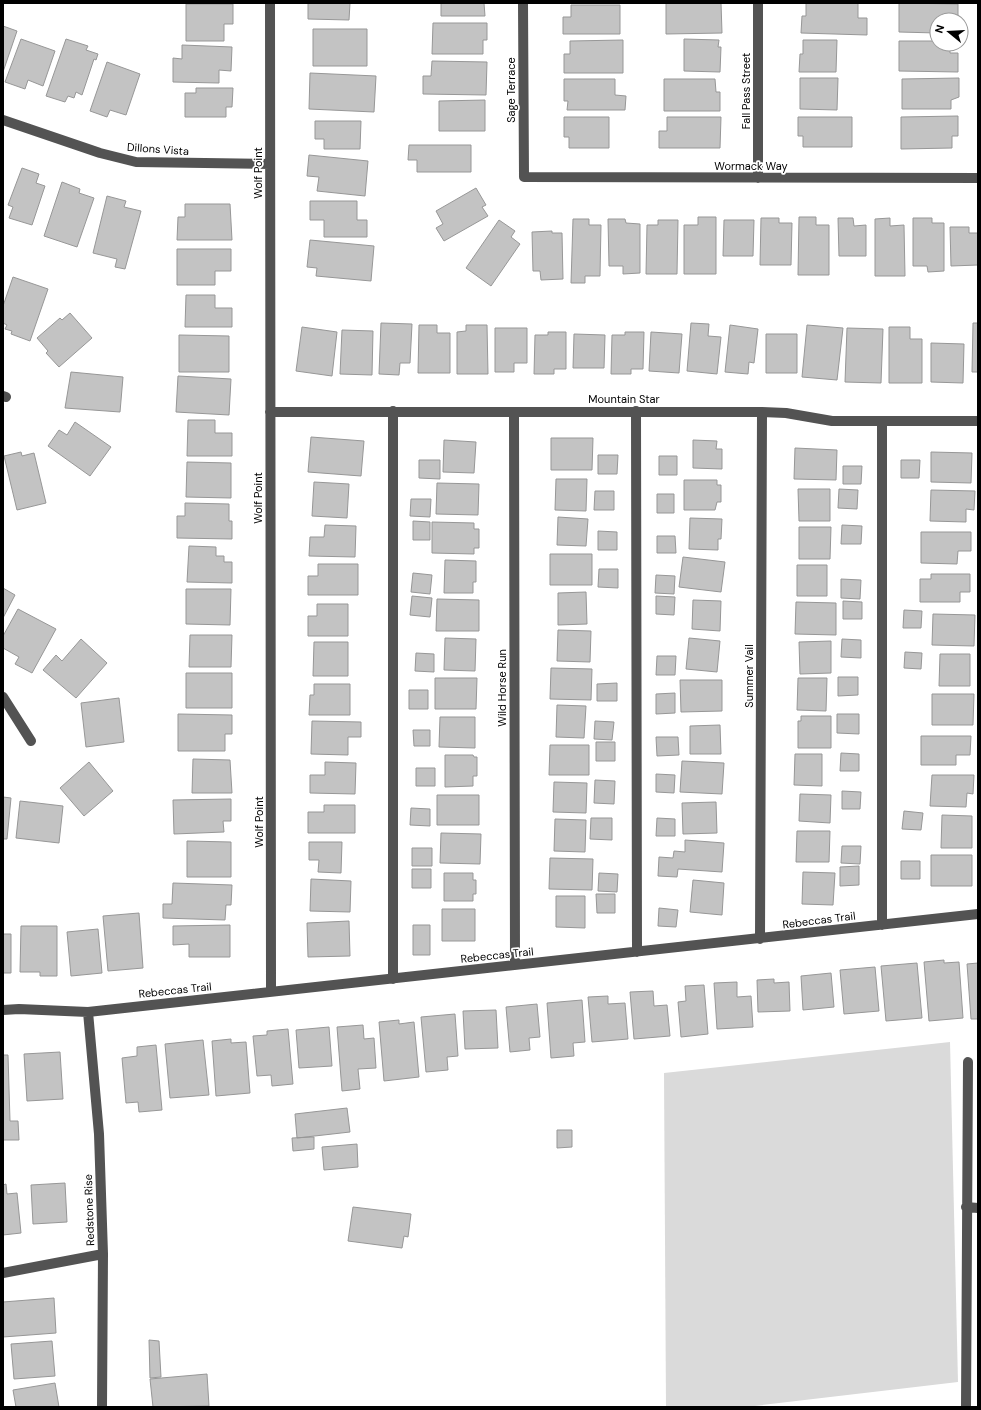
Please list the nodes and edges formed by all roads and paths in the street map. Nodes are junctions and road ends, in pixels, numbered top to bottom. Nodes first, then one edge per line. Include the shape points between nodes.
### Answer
1 (270, 3) edge
2 (523, 3) edge
3 (758, 3) edge
4 (3, 120) edge
5 (270, 164) junction
6 (524, 177) joint
7 (758, 178) junction
8 (978, 178) edge
9 (393, 411) junction
10 (636, 411) junction
11 (270, 412) junction
12 (514, 412) junction
13 (762, 412) junction
14 (978, 421) edge
15 (882, 422) junction
16 (3, 697) edge
17 (31, 741) dead end
18 (978, 914) edge
19 (882, 925) junction
20 (760, 939) junction
21 (637, 952) junction
22 (515, 965) junction
23 (393, 979) junction
24 (271, 992) junction
25 (3, 1010) edge
26 (88, 1012) junction
27 (968, 1062) dead end
28 (966, 1208) junction
29 (978, 1208) edge
30 (103, 1254) junction
31 (3, 1274) edge
32 (102, 1407) edge
33 (966, 1407) edge

1 - 5 street, Wolf Point
2 - 6 street, Sage Terrace
3 - 7 street, Fall Pass Street
4 - 5 street, Dillons Vista via 100,154 136,162
5 - 11 street, Wolf Point
6 - 7 street, Wormack Way
7 - 8 street, Wormack Way
9 - 11 street, Mountain Star
9 - 12 street, Mountain Star
9 - 23 street
10 - 12 street, Mountain Star
10 - 13 street, Mountain Star
10 - 21 street
11 - 24 street, Wolf Point
12 - 22 street, Wild Horse Run
13 - 15 street, Mountain Star via 786,413 832,421
13 - 20 street, Summer Vail
14 - 15 street, Mountain Star
15 - 19 street
16 - 17 street
18 - 19 street, Rebeccas Trail
19 - 20 street, Rebeccas Trail
20 - 21 street, Rebeccas Trail
21 - 22 street, Rebeccas Trail
22 - 23 street, Rebeccas Trail
23 - 24 street, Rebeccas Trail
24 - 26 street, Rebeccas Trail
25 - 26 street, Rebeccas Trail
26 - 30 street, Redstone Rise via 99,1134
27 - 28 street
28 - 29 street
28 - 33 street
30 - 31 street
30 - 32 street, Redstone Rise

